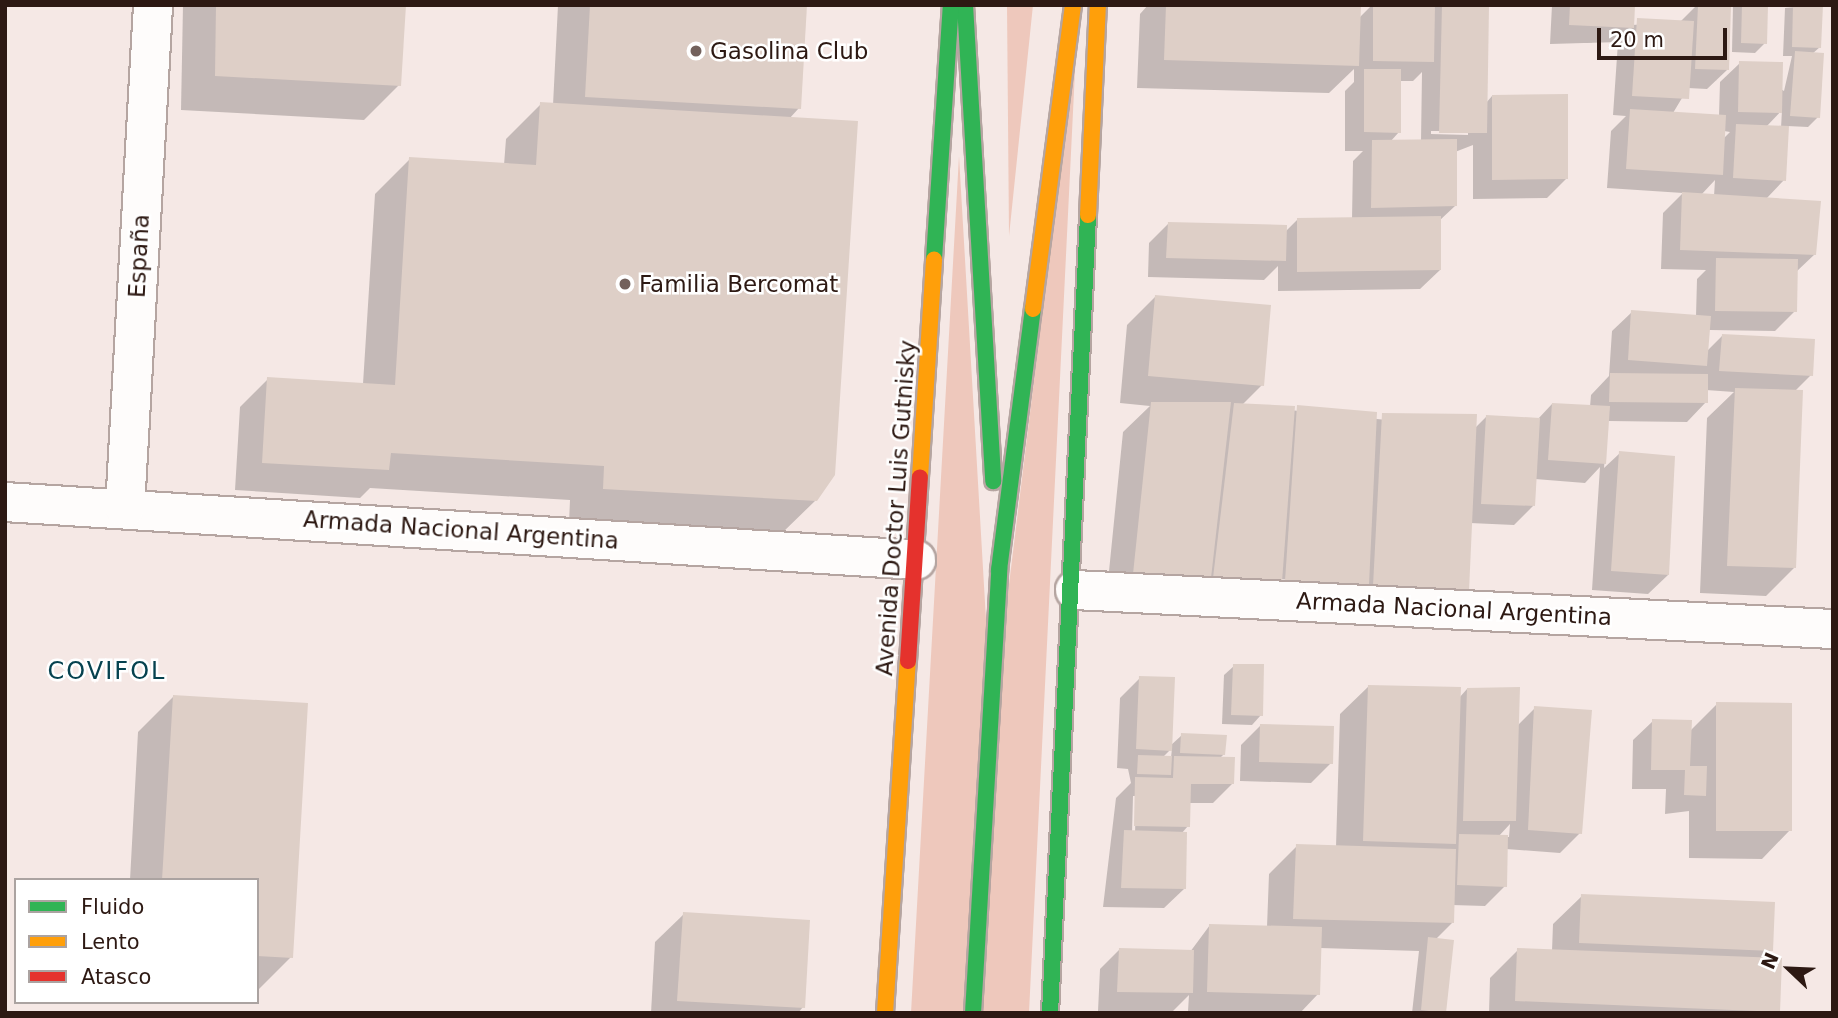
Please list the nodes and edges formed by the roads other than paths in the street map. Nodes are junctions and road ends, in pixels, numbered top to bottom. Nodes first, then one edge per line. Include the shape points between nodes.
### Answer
1 (153, 5) edge
2 (951, 5) edge
3 (965, 5) edge
4 (1073, 5) edge
5 (1098, 5) edge
6 (5, 502) edge
7 (125, 508) junction
8 (916, 560) junction
9 (999, 570) junction
10 (1075, 590) junction
11 (1833, 629) edge
12 (885, 1013) edge
13 (973, 1013) edge
14 (1050, 1013) edge

1 - 7 street, España
2 - 8 main road, Avenida Doctor Luis Gutnisky
3 - 9 main road
4 - 9 main road
5 - 10 main road
6 - 7 street, Armada Nacional Argentina
7 - 8 street, Armada Nacional Argentina
8 - 12 main road, Avenida Doctor Luis Gutnisky
9 - 13 main road
10 - 11 street, Armada Nacional Argentina
10 - 14 main road

